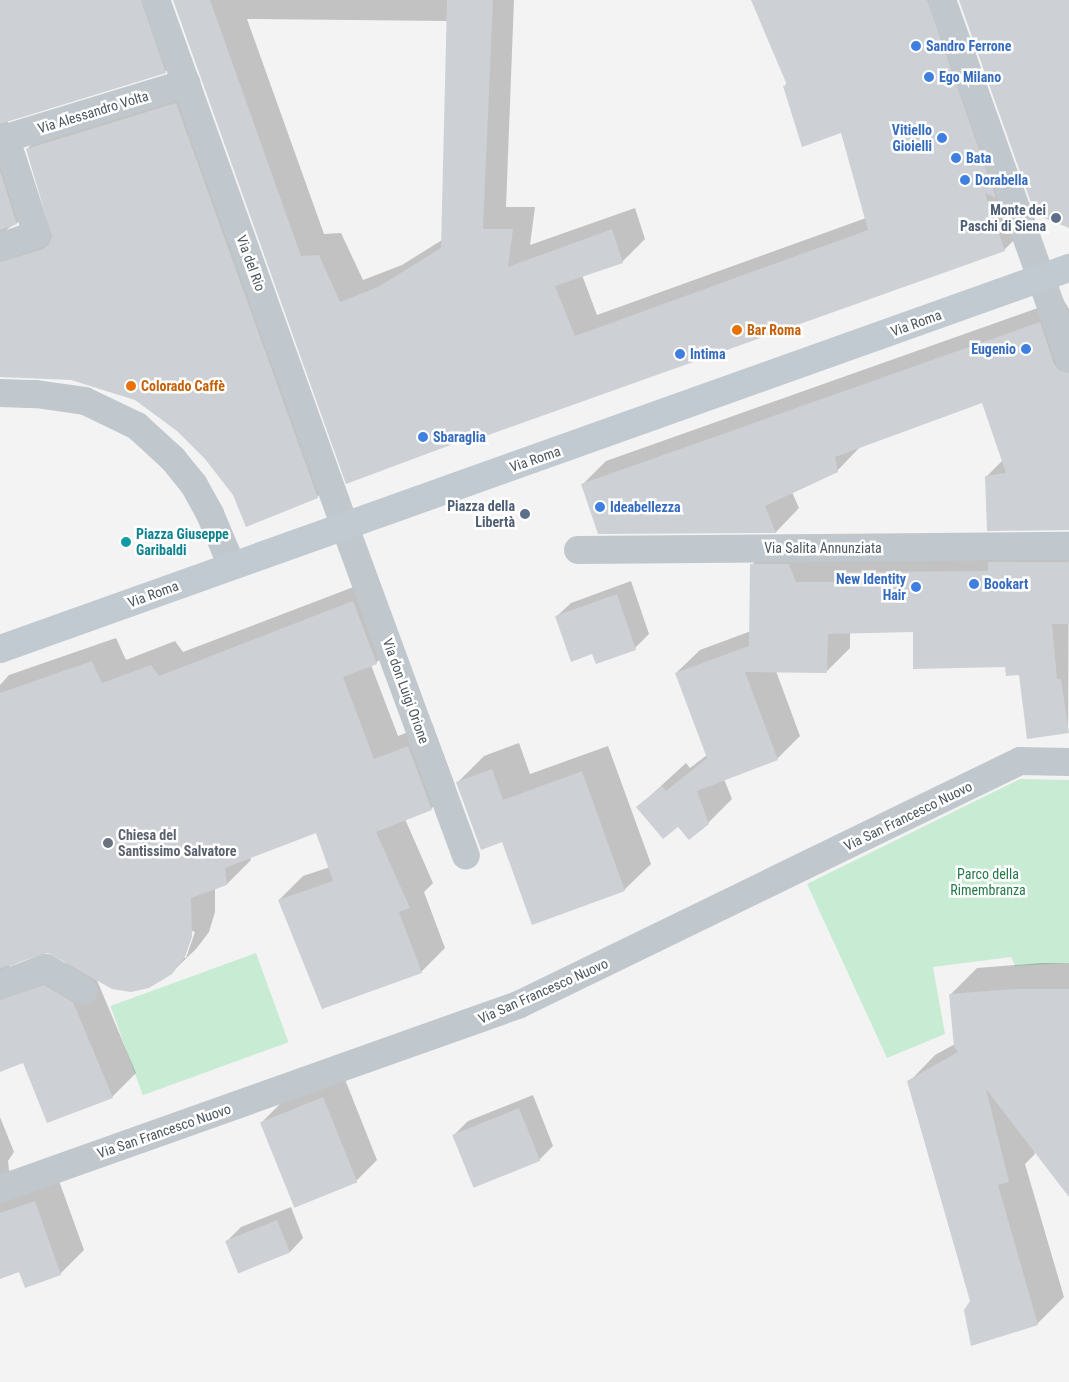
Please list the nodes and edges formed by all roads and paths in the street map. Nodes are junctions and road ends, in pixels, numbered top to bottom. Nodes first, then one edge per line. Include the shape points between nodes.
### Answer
1 (156, 0) edge
2 (942, 0) edge
3 (187, 83) junction
4 (3, 139) edge
5 (0, 247) edge
6 (1069, 268) edge
7 (1040, 278) junction
8 (1069, 358) edge
9 (0, 394) edge
10 (344, 527) junction
11 (1069, 546) edge
12 (578, 550) dead end
13 (232, 566) junction
14 (0, 649) edge
15 (1069, 762) edge
16 (466, 855) dead end
17 (0, 985) edge
18 (84, 991) dead end
19 (0, 1189) edge

1 - 3 street, Via del Rio
2 - 7 street
3 - 4 street, Via Alessandro Volta
3 - 10 street, Via del Rio
4 - 5 street via 37,234
6 - 7 main road, Via Roma
7 - 8 street
7 - 10 main road, Via Roma
9 - 13 street via 36,394 84,401 137,426 173,459 194,485
10 - 13 main road, Via Roma
10 - 16 street, Via don Luigi Orione
11 - 12 street, Via Salita Annunziata
13 - 14 main road, Via Roma
15 - 19 street, Via San Francesco Nuovo via 1020,761 518,1005
17 - 18 street via 46,968

